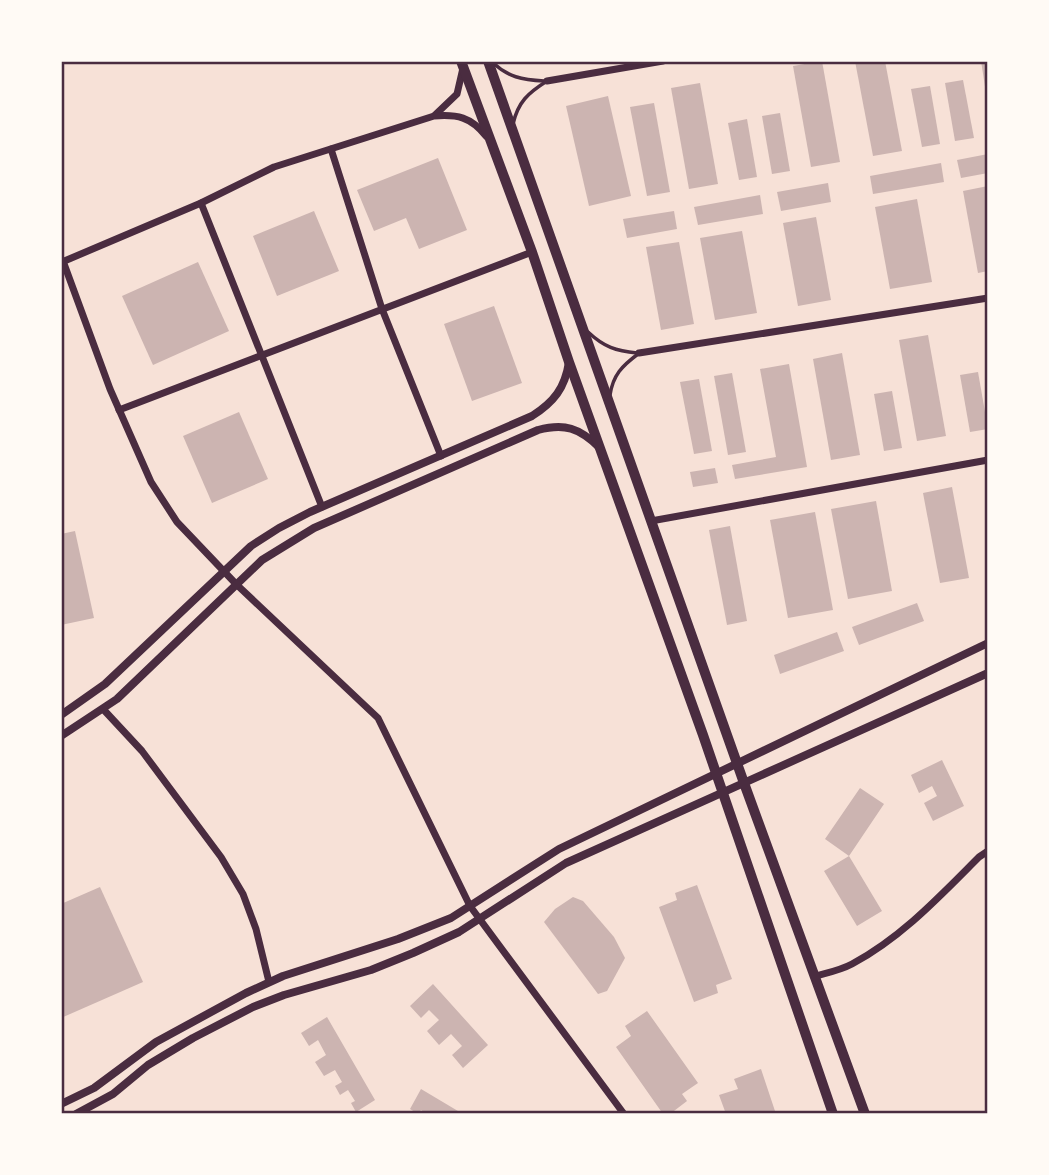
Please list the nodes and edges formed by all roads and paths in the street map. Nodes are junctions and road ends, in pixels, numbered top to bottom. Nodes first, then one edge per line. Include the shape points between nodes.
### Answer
1 (490, 61) edge
2 (663, 61) edge
3 (462, 65) edge
4 (547, 81) junction
5 (434, 116) junction
6 (512, 129) junction
7 (489, 139) junction
8 (331, 149) junction
9 (201, 203) junction
10 (532, 252) junction
11 (62, 262) edge
12 (988, 298) edge
13 (382, 309) junction
14 (582, 327) junction
15 (639, 353) junction
16 (261, 355) junction
17 (569, 362) junction
18 (608, 401) junction
19 (119, 410) junction
20 (600, 448) junction
21 (441, 456) junction
22 (988, 460) edge
23 (323, 507) junction
24 (651, 521) junction
25 (225, 570) junction
26 (236, 584) junction
27 (988, 643) edge
28 (988, 673) edge
29 (103, 709) junction
30 (61, 715) edge
31 (61, 736) edge
32 (737, 764) junction
33 (717, 773) junction
34 (744, 783) junction
35 (723, 792) junction
36 (988, 851) edge
37 (470, 906) junction
38 (480, 918) junction
39 (816, 976) junction
40 (269, 982) junction
41 (61, 1104) edge
42 (76, 1114) edge
43 (624, 1114) edge
44 (833, 1114) edge
45 (865, 1114) edge

1 - 4 lane via 503,73 522,80
1 - 6 main road
2 - 4 street
3 - 5 street via 457,94
3 - 7 main road
4 - 6 lane via 526,94 516,109
5 - 7 street via 465,117
5 - 8 street
6 - 14 main road
7 - 10 main road
8 - 9 street via 274,167
8 - 13 street
9 - 11 street
9 - 16 street
10 - 13 street
10 - 17 main road
11 - 19 street
12 - 15 street
13 - 16 street
13 - 21 street
14 - 15 lane via 615,351
14 - 18 main road
15 - 18 lane via 622,366
16 - 19 street
16 - 23 street
17 - 20 main road
17 - 21 street via 566,379 547,406
18 - 24 main road
19 - 25 street via 151,482 177,522
20 - 26 street via 585,434 569,428 538,430 314,528 262,560
20 - 33 main road
21 - 23 street
22 - 24 street
23 - 25 street via 260,540
24 - 32 main road
25 - 26 street
25 - 30 street via 105,684
26 - 29 street
26 - 37 street via 378,718
27 - 32 street
28 - 34 street
29 - 31 street
29 - 40 street via 142,751 227,867 256,929
32 - 33 street
32 - 34 main road
33 - 35 main road
33 - 37 street via 559,849
34 - 35 street
34 - 39 main road
35 - 38 street via 566,863
35 - 44 main road
36 - 39 street via 897,934 850,965
37 - 38 street
37 - 40 street via 398,939
38 - 42 street via 459,932 371,970 253,1007 171,1051 113,1094
38 - 43 street
39 - 45 main road
40 - 41 street via 156,1042 94,1088

